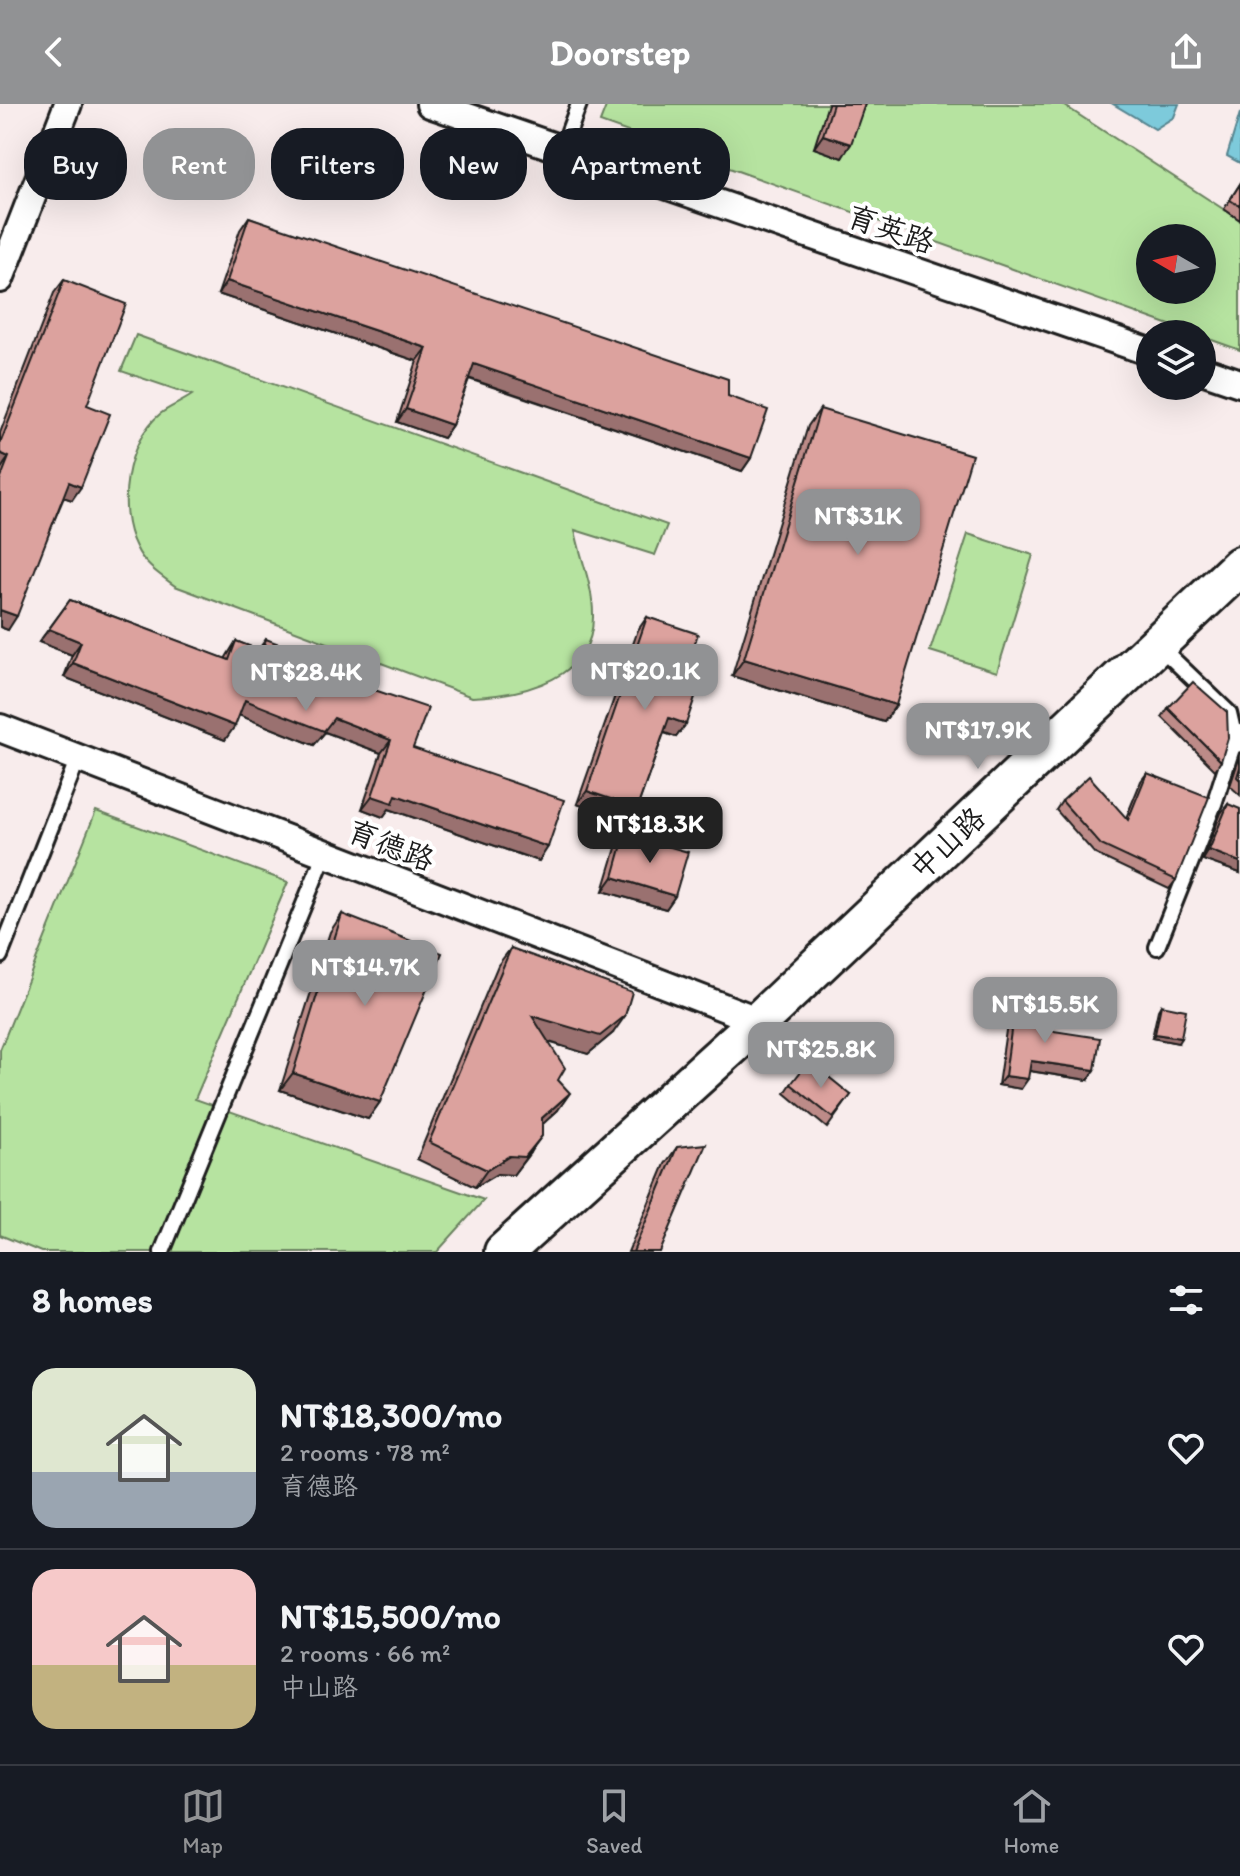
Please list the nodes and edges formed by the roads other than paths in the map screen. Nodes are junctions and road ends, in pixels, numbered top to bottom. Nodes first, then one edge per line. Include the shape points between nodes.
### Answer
1 (68, 104) edge
2 (430, 104) edge
3 (579, 104) edge
4 (570, 128) edge
5 (543, 143) edge
6 (708, 200) edge
7 (0, 279) edge
8 (1136, 347) edge
9 (1216, 375) edge
10 (1240, 383) edge
11 (1240, 566) edge
12 (1157, 644) junction
13 (0, 728) edge
14 (1238, 738) edge
15 (78, 758) junction
16 (325, 853) junction
17 (1157, 947) dead end
18 (0, 956) edge
19 (759, 1021) junction
20 (162, 1252) edge
21 (504, 1252) edge

1 - 7 street
2 - 5 street, 育英路
3 - 4 lane
6 - 8 street, 育英路
9 - 10 street
11 - 12 main road, 中山路
12 - 14 lane via 1229,713
12 - 19 main road, 中山路
13 - 15 street, 育德路
14 - 17 lane
15 - 16 street, 育德路
15 - 18 lane
16 - 19 street, 育德路
16 - 20 lane
19 - 21 main road, 中山路

